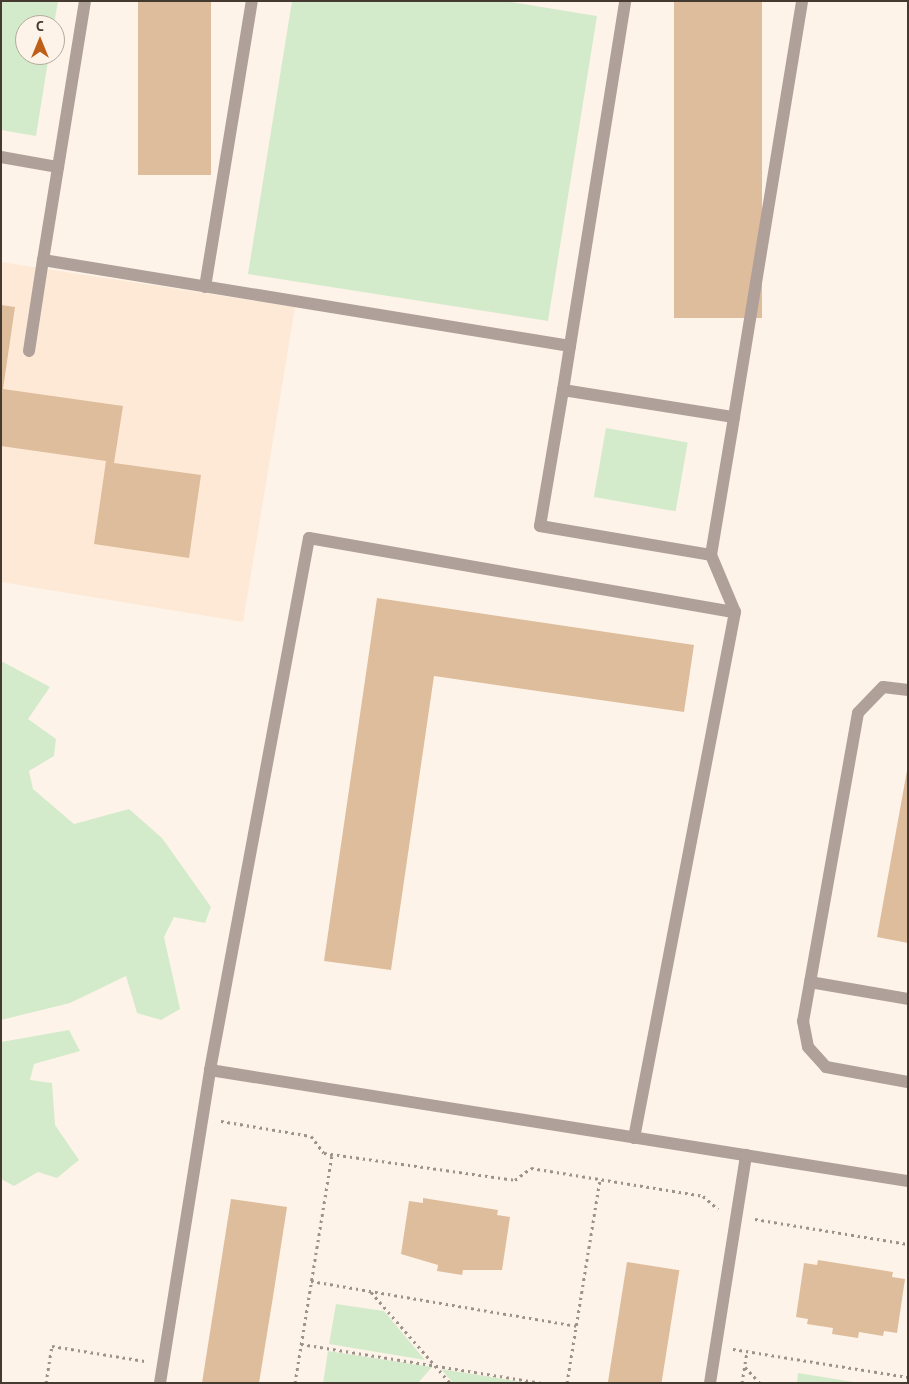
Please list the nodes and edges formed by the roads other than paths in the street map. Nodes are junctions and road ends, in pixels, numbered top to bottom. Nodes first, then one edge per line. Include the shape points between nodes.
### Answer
1 (85, 1) edge
2 (252, 1) edge
3 (625, 1) edge
4 (802, 1) edge
5 (1, 158) edge
6 (58, 166) junction
7 (42, 260) junction
8 (205, 287) junction
9 (570, 346) junction
10 (29, 352) dead end
11 (563, 390) junction
12 (734, 418) junction
13 (711, 554) junction
14 (735, 612) junction
15 (908, 690) edge
16 (810, 982) junction
17 (908, 999) edge
18 (210, 1070) junction
19 (908, 1082) edge
20 (634, 1138) junction
21 (746, 1155) junction
22 (908, 1181) edge
23 (160, 1383) edge
24 (710, 1383) edge

1 - 6 lane
2 - 8 lane
3 - 9 lane
4 - 12 lane
5 - 6 lane
6 - 7 lane
7 - 8 lane
7 - 10 lane
8 - 9 lane
9 - 11 lane
11 - 12 lane
11 - 13 lane via 540,526
12 - 13 lane
13 - 14 lane
14 - 18 lane via 309,538
14 - 20 lane
15 - 16 lane via 883,686 858,713
16 - 17 lane
16 - 19 lane via 803,1021 808,1047 826,1067
18 - 20 lane
18 - 23 lane
20 - 21 lane
21 - 22 lane
21 - 24 lane

